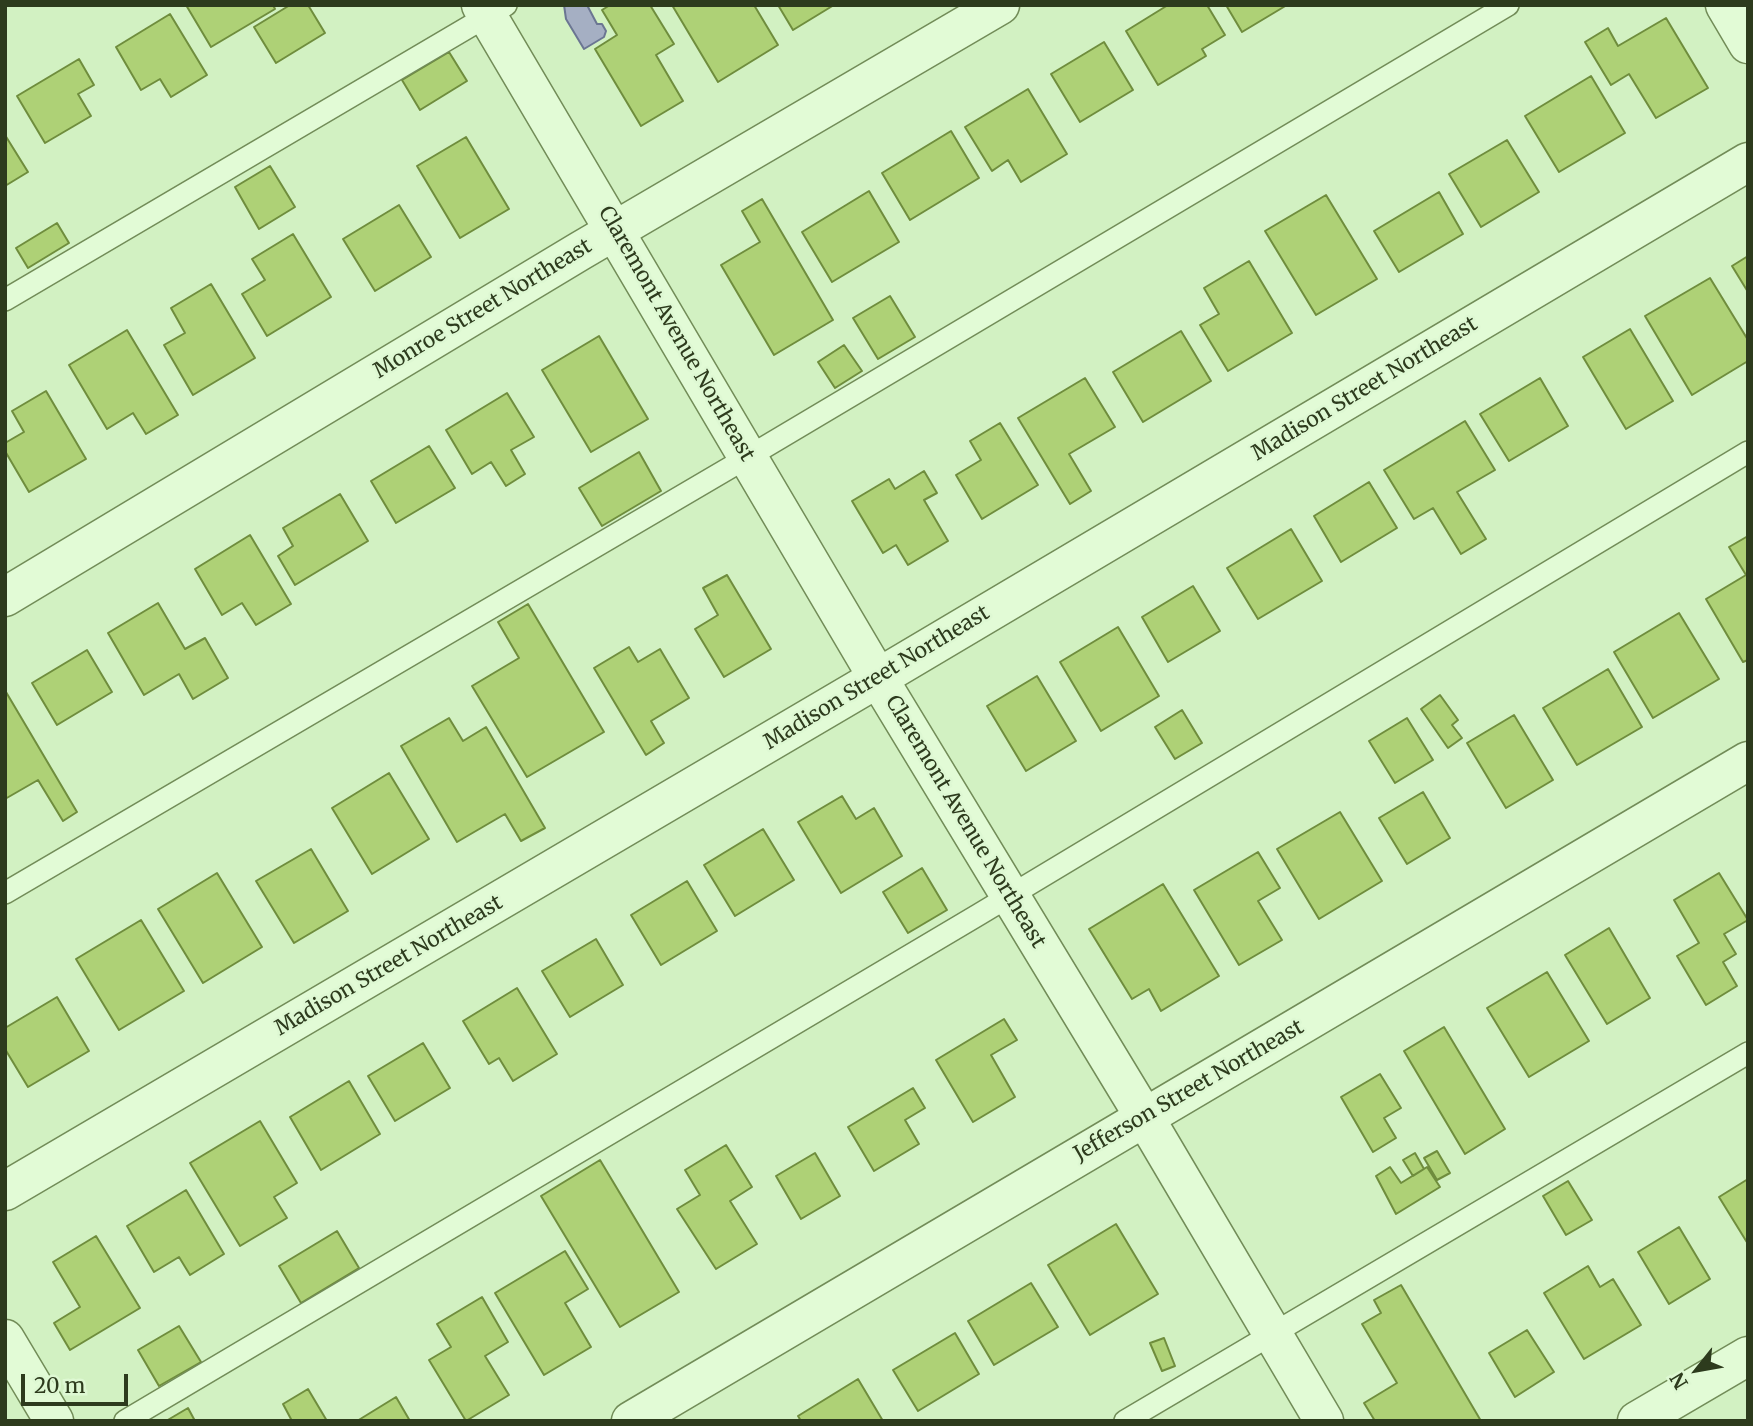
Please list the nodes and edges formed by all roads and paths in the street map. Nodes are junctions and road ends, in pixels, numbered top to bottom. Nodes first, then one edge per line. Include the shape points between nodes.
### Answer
1 (1000, 5) edge
2 (1508, 5) edge
3 (1725, 5) edge
4 (492, 9) edge
5 (1748, 44) edge
6 (1748, 162) edge
7 (615, 230) junction
8 (5, 300) edge
9 (1748, 452) edge
10 (748, 457) junction
11 (5, 597) edge
12 (878, 678) junction
13 (1748, 761) edge
14 (5, 893) edge
15 (1010, 895) junction
16 (1748, 1053) edge
17 (1144, 1118) junction
18 (5, 1191) edge
19 (1272, 1334) junction
20 (5, 1339) edge
21 (1748, 1356) edge
22 (54, 1421) edge
23 (125, 1421) edge
24 (631, 1421) edge
25 (1125, 1421) edge
26 (1324, 1421) edge
27 (1637, 1421) edge

1 - 7 street, Monroe Street Northeast
2 - 10 lane
3 - 5 street
4 - 7 street, Claremont Avenue Northeast
4 - 8 lane
6 - 12 street, Madison Street Northeast
7 - 10 street, Claremont Avenue Northeast
7 - 11 street, Monroe Street Northeast
9 - 15 lane
10 - 12 street, Claremont Avenue Northeast
10 - 14 lane
12 - 15 street, Claremont Avenue Northeast
12 - 18 street, Madison Street Northeast
13 - 17 street, Jefferson Street Northeast
15 - 17 street, Claremont Avenue Northeast
15 - 23 lane
16 - 19 lane
17 - 19 street, Claremont Avenue Northeast
17 - 24 street, Jefferson Street Northeast
19 - 25 lane
19 - 26 street, Claremont Avenue Northeast
20 - 22 street
21 - 27 street

